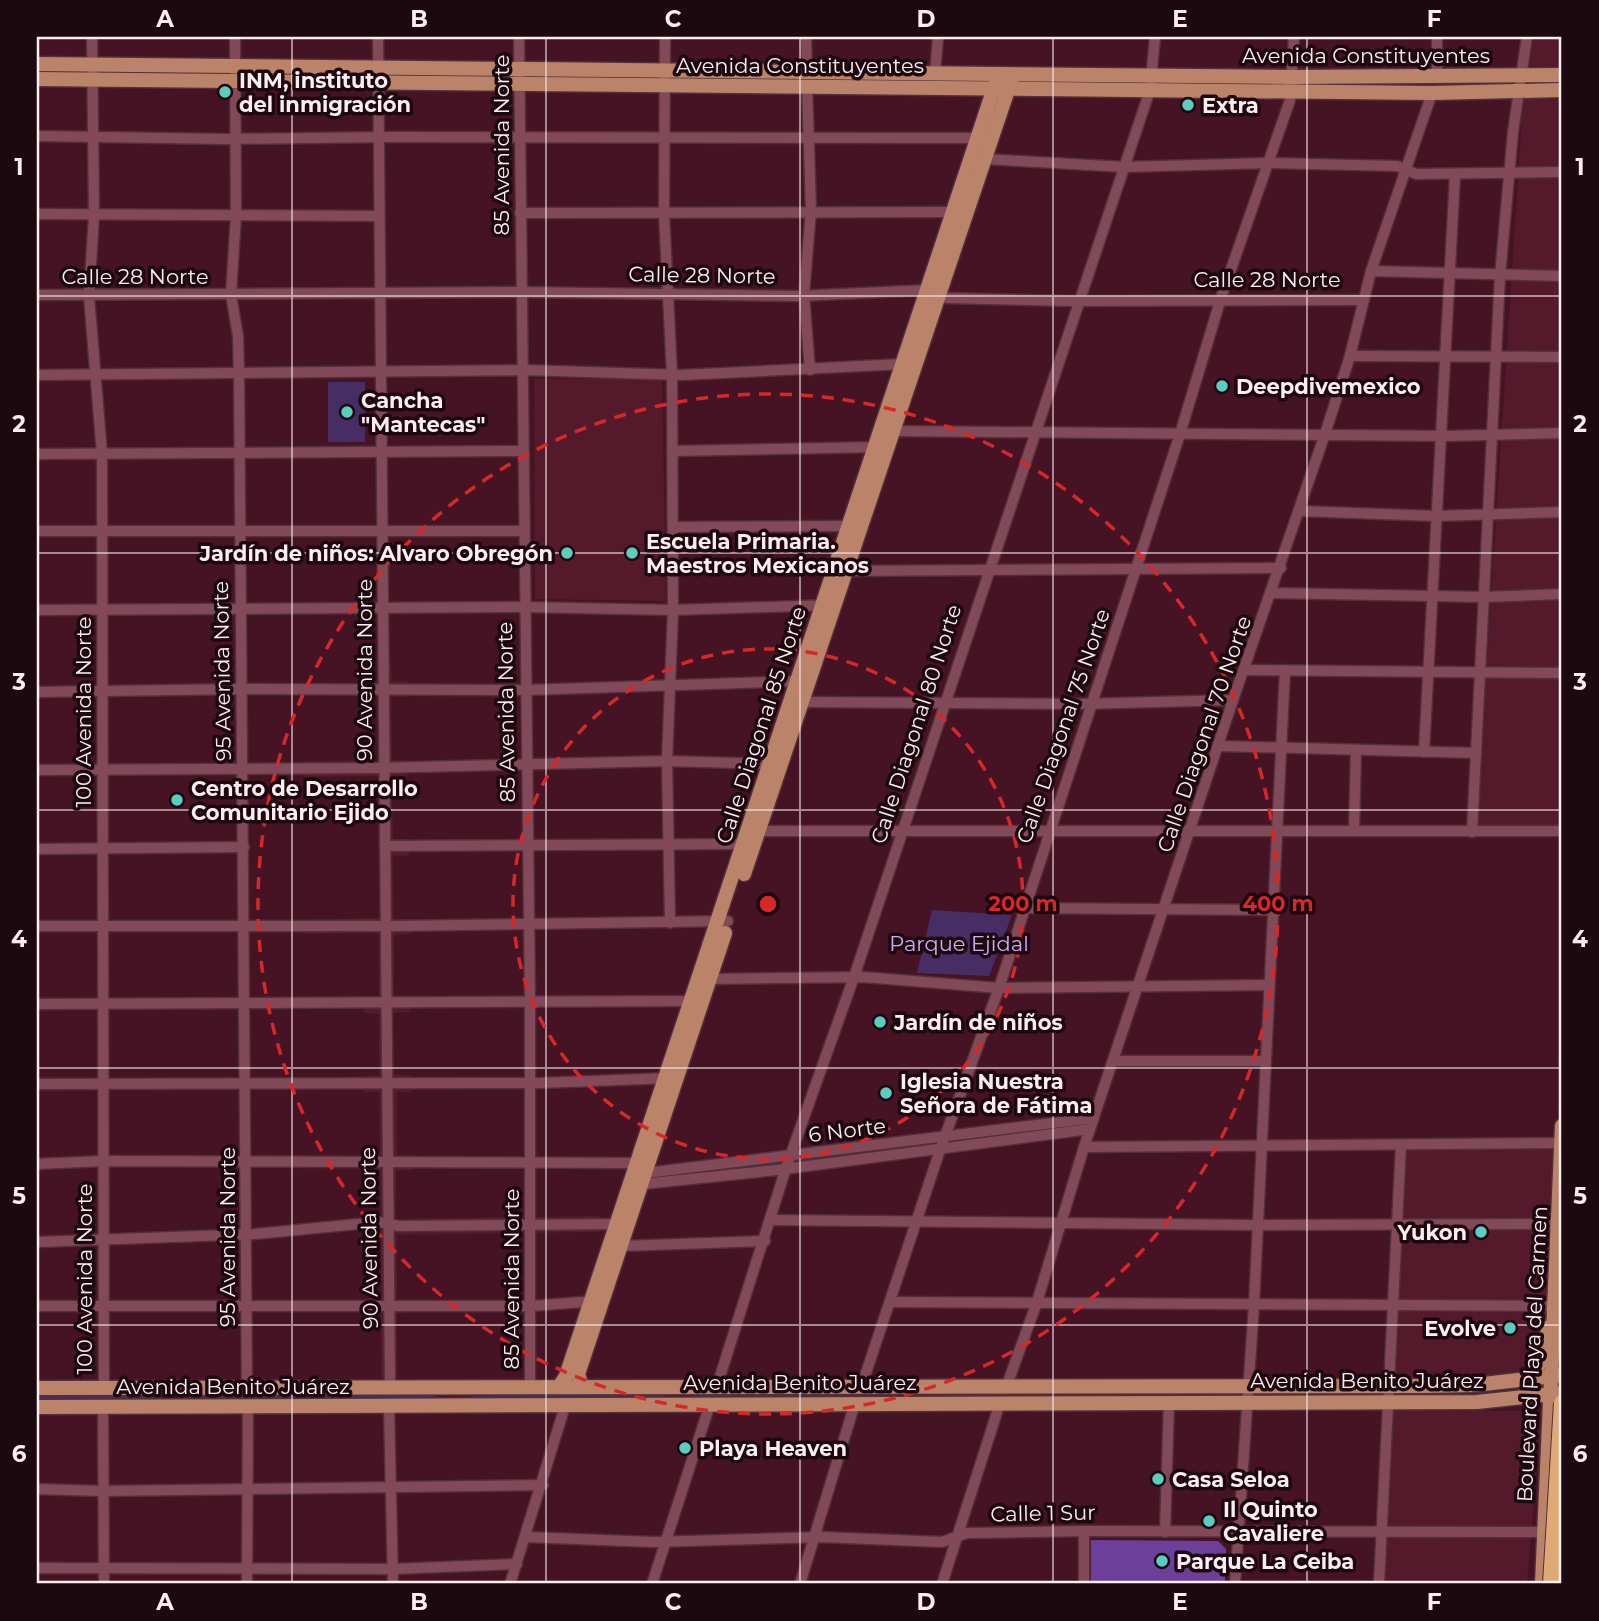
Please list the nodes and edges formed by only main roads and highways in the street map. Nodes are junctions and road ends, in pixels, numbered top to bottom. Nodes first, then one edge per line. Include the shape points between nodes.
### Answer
1 (37, 64) edge
2 (93, 73) junction
3 (235, 74) junction
4 (1562, 75) edge
5 (666, 77) junction
6 (807, 78) junction
7 (37, 79) edge
8 (1003, 81) junction
9 (1520, 83) junction
10 (1292, 84) junction
11 (1562, 90) edge
12 (986, 138) junction
13 (933, 293) junction
14 (880, 447) junction
15 (828, 605) junction
16 (802, 681) junction
17 (775, 764) junction
18 (723, 922) junction
19 (697, 1001) junction
20 (1562, 1125) edge
21 (1562, 1143) edge
22 (642, 1173) junction
23 (1561, 1224) edge
24 (597, 1301) junction
25 (1556, 1310) junction
26 (1558, 1375) edge
27 (1529, 1379) junction
28 (910, 1385) junction
29 (667, 1386) junction
30 (952, 1386) junction
31 (559, 1387) junction
32 (582, 1387) junction
33 (699, 1387) junction
34 (37, 1388) edge
35 (474, 1388) junction
36 (162, 1389) junction
37 (184, 1389) junction
38 (433, 1389) junction
39 (1559, 1397) edge
40 (908, 1402) junction
41 (950, 1402) junction
42 (664, 1403) junction
43 (472, 1404) junction
44 (703, 1404) junction
45 (432, 1405) junction
46 (158, 1406) junction
47 (183, 1406) junction
48 (37, 1407) edge
49 (1542, 1584) edge
50 (1551, 1584) edge

1 - 2 main road, Avenida Constituyentes
2 - 3 main road, Avenida Constituyentes
2 - 7 main road, Avenida Constituyentes
3 - 5 main road, Avenida Constituyentes via 378,83 519,84
3 - 5 main road, Avenida Constituyentes via 377,67 520,68
4 - 9 main road, Avenida Constituyentes
5 - 6 main road, Avenida Constituyentes
6 - 8 main road, Avenida Constituyentes
6 - 8 main road, Avenida Constituyentes via 935,74
8 - 10 main road, Avenida Constituyentes
8 - 12 main road, Calle Diagonal 85 Norte
9 - 10 main road, Avenida Constituyentes via 1437,78
9 - 10 main road, Avenida Constituyentes via 1432,93
9 - 11 main road, Avenida Constituyentes
12 - 13 main road, Calle Diagonal 85 Norte via 955,212
12 - 13 main road, Calle Diagonal 85 Norte via 985,159
13 - 14 main road, Calle Diagonal 85 Norte via 904,364
13 - 14 main road, Calle Diagonal 85 Norte via 892,431
14 - 15 main road, Calle Diagonal 85 Norte via 848,526
14 - 15 main road, Calle Diagonal 85 Norte via 846,571
15 - 16 main road, Calle Diagonal 85 Norte
16 - 17 main road, Calle Diagonal 85 Norte
16 - 17 main road, Calle Diagonal 85 Norte via 802,702
17 - 18 main road, Calle Diagonal 85 Norte via 744,844
17 - 18 main road, Calle Diagonal 85 Norte via 759,831
18 - 19 main road, Calle Diagonal 85 Norte
18 - 19 main road, Calle Diagonal 85 Norte via 710,979
19 - 22 main road, Calle Diagonal 85 Norte
20 - 21 main road, Boulevard Playa del Carmen
21 - 23 main road, Boulevard Playa del Carmen
22 - 24 main road, Calle Diagonal 85 Norte via 621,1246
22 - 24 main road, Calle Diagonal 85 Norte via 617,1224
23 - 25 main road, Boulevard Playa del Carmen
24 - 31 main road, Calle Diagonal 85 Norte
24 - 32 main road, Calle Diagonal 85 Norte via 578,1374
25 - 26 main road, Boulevard Playa del Carmen
25 - 27 main road via 1537,1369
26 - 27 main road, Avenida Benito Juárez
26 - 39 main road, Boulevard Playa del Carmen
27 - 30 main road, Avenida Benito Juárez via 1475,1385
28 - 30 main road, Avenida Benito Juárez
28 - 33 main road, Avenida Benito Juárez
28 - 40 main road via 915,1395
29 - 32 main road, Avenida Benito Juárez
29 - 33 main road, Avenida Benito Juárez
29 - 42 main road via 670,1396
30 - 41 main road via 946,1393
31 - 32 main road, Avenida Benito Juárez
31 - 35 main road, Avenida Benito Juárez
33 - 44 main road via 690,1394
34 - 36 main road, Avenida Benito Juárez
35 - 38 main road, Avenida Benito Juárez
35 - 43 main road via 468,1395
36 - 37 main road, Avenida Benito Juárez
36 - 46 main road via 166,1396
37 - 38 main road, Avenida Benito Juárez
37 - 47 main road via 178,1396
38 - 45 main road via 439,1398
39 - 41 main road, Avenida Benito Juárez via 1476,1402
39 - 49 main road, Boulevard Playa del Carmen
39 - 50 highway, bridge
40 - 41 main road, Avenida Benito Juárez
40 - 44 main road, Avenida Benito Juárez
42 - 43 main road, Avenida Benito Juárez
42 - 44 main road, Avenida Benito Juárez
43 - 45 main road, Avenida Benito Juárez
45 - 47 main road, Avenida Benito Juárez
46 - 47 main road, Avenida Benito Juárez
46 - 48 main road, Avenida Benito Juárez

